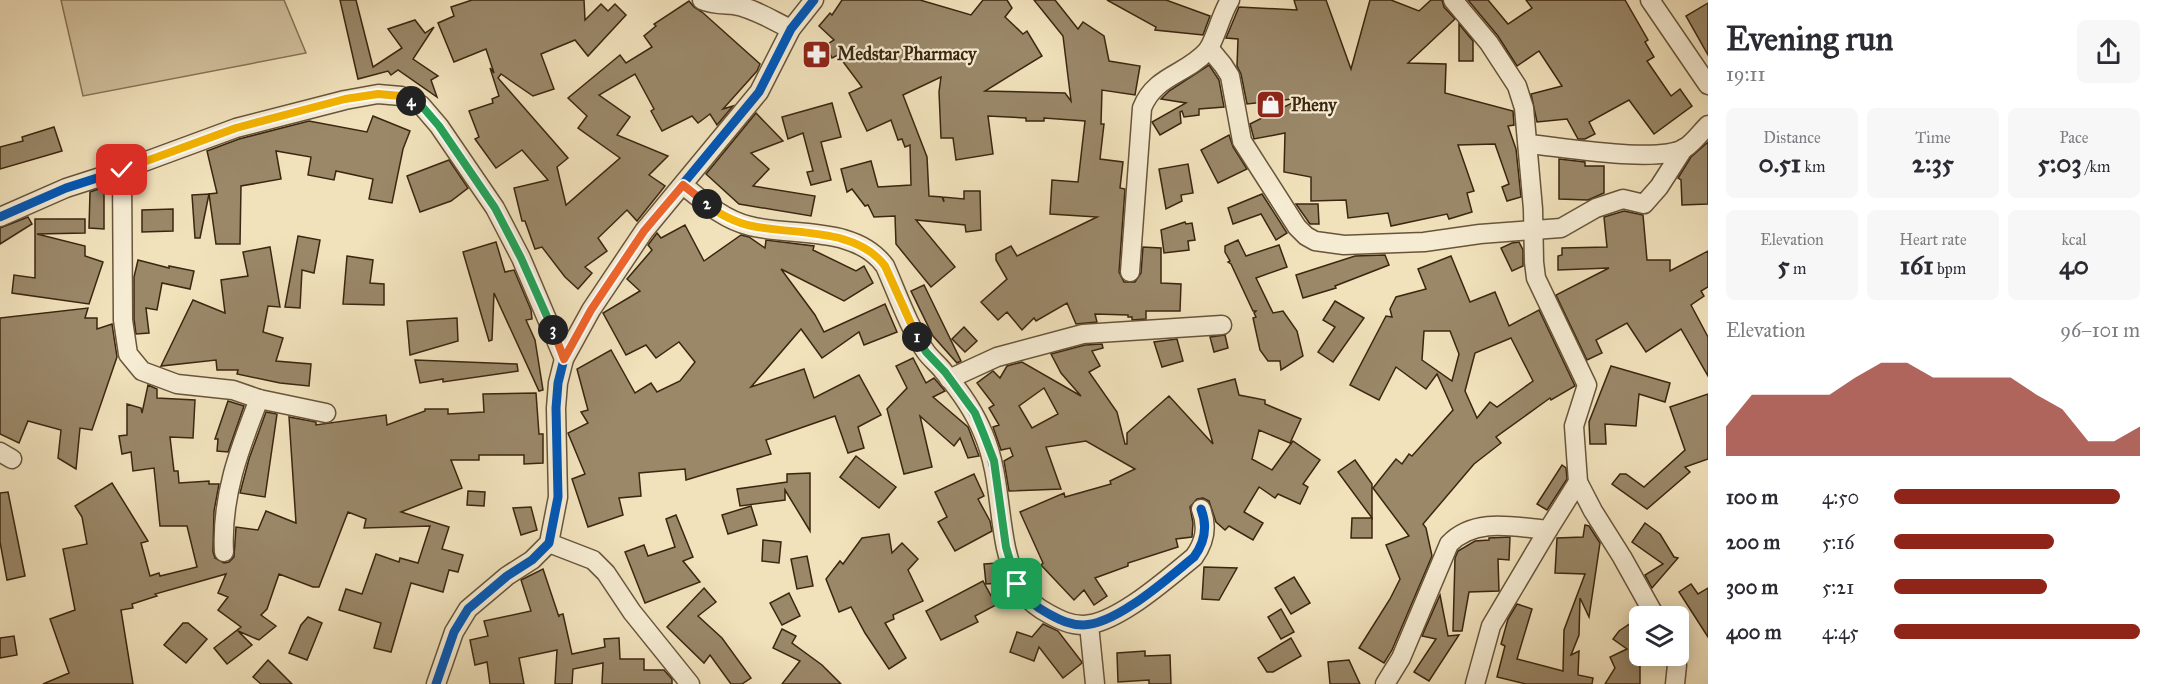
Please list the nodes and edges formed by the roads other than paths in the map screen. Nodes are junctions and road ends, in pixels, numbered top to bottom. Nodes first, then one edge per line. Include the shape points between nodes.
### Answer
1 (702, 0) edge
2 (814, 0) edge
3 (1230, 0) edge
4 (1453, 0) edge
5 (1650, 0) edge
6 (791, 29) junction
7 (1209, 48) junction
8 (1708, 85) edge
9 (1708, 125) edge
10 (1528, 144) junction
11 (1684, 148) junction
12 (122, 170) junction
13 (683, 185) junction
14 (0, 217) edge
15 (1533, 230) junction
16 (1130, 272) dead end
17 (1222, 325) dead end
18 (564, 359) junction
19 (949, 379) junction
20 (259, 399) junction
21 (326, 413) dead end
22 (1578, 482) junction
23 (1201, 509) dead end
24 (1548, 530) junction
25 (549, 543) junction
26 (224, 552) dead end
27 (1649, 606) edge
28 (1089, 625) junction
29 (1677, 666) edge
30 (436, 684) edge
31 (690, 684) edge
32 (1095, 684) edge
33 (1384, 684) edge
34 (1475, 684) edge
35 (1675, 684) edge

1 - 6 street via 752,10
2 - 6 street
3 - 7 street
4 - 10 street via 1517,86
5 - 8 street
6 - 13 street via 759,92
7 - 15 street via 1230,76 1242,141 1306,236 1344,245 1376,245
7 - 16 street via 1158,85 1142,108
9 - 11 street
10 - 11 street via 1632,155
10 - 15 street
11 - 15 street via 1644,204 1623,199 1596,208 1561,228
12 - 14 street via 66,188
12 - 18 street via 236,128 345,99 378,94 401,96 421,105 439,126 495,208
12 - 20 street via 121,304 128,354 142,371 177,384 233,390
13 - 18 street via 644,231 591,310
13 - 19 street via 715,211 749,226 835,237 879,257 922,346
15 - 22 street via 1536,278 1587,385 1574,426
17 - 19 street via 1083,334 997,357
18 - 25 street via 556,408 558,497
19 - 28 street via 975,413 994,461 1006,547 1017,584 1026,598 1045,612 1066,623
20 - 21 street
20 - 26 street via 237,453 229,487 223,518
22 - 24 street
22 - 27 street
23 - 28 street via 1205,533 1194,557 1124,611
24 - 33 street via 1484,525 1458,534 1449,543 1401,658
24 - 34 street via 1491,626
25 - 30 street via 468,609 454,632
25 - 31 street via 593,560
28 - 32 street
29 - 35 street

